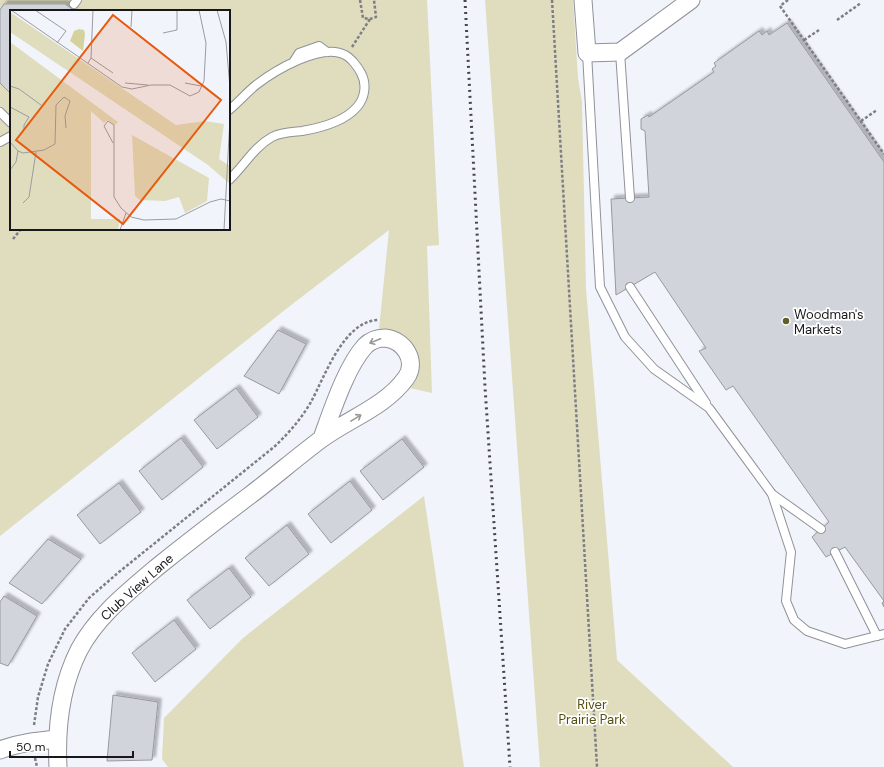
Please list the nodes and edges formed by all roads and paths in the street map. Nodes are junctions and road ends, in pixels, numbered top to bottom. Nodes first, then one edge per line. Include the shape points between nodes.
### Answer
1 (360, 0) edge
2 (374, 0) edge
3 (552, 0) edge
4 (583, 0) edge
5 (692, 0) edge
6 (788, 0) edge
7 (861, 4) dead end
8 (370, 19) junction
9 (837, 20) dead end
10 (819, 30) dead end
11 (804, 40) junction
12 (620, 52) junction
13 (587, 53) junction
14 (345, 55) junction
15 (230, 109) edge
16 (877, 110) dead end
17 (0, 112) edge
18 (10, 122) edge
19 (861, 122) junction
20 (10, 137) edge
21 (0, 142) edge
22 (884, 154) edge
23 (230, 179) edge
24 (630, 198) dead end
25 (20, 230) edge
26 (13, 240) dead end
27 (630, 287) dead end
28 (709, 408) junction
29 (322, 438) junction
30 (772, 494) junction
31 (821, 529) dead end
32 (835, 552) dead end
33 (881, 635) edge
34 (57, 739) junction
35 (0, 750) edge
36 (58, 767) edge
37 (597, 767) edge

1 - 8 path via 363,18
2 - 8 path via 376,17
3 - 37 path
4 - 13 street
5 - 12 street
6 - 11 path via 780,6
7 - 9 path
8 - 14 path
10 - 11 path
11 - 19 path
12 - 13 street
12 - 24 lane
13 - 28 lane via 600,287 625,337 654,369
14 - 15 lane via 328,52 294,61 256,85
14 - 23 lane via 361,72 364,81 362,99 357,107 340,120 274,136 256,149
16 - 19 path
17 - 18 lane
19 - 22 path
20 - 21 lane
25 - 26 path
27 - 28 lane
28 - 30 lane
29 -> 29 street, Club View Lane via 384,399 408,376 411,364 401,344 392,339 382,338 366,345 352,366
29 - 34 street, Club View Lane via 193,538 106,612 90,632 70,670 62,700
30 - 31 lane
30 - 33 lane via 791,552 786,601 794,620 808,631 845,644
32 - 33 lane
34 - 35 street via 13,745
34 - 36 street, Club View Lane

